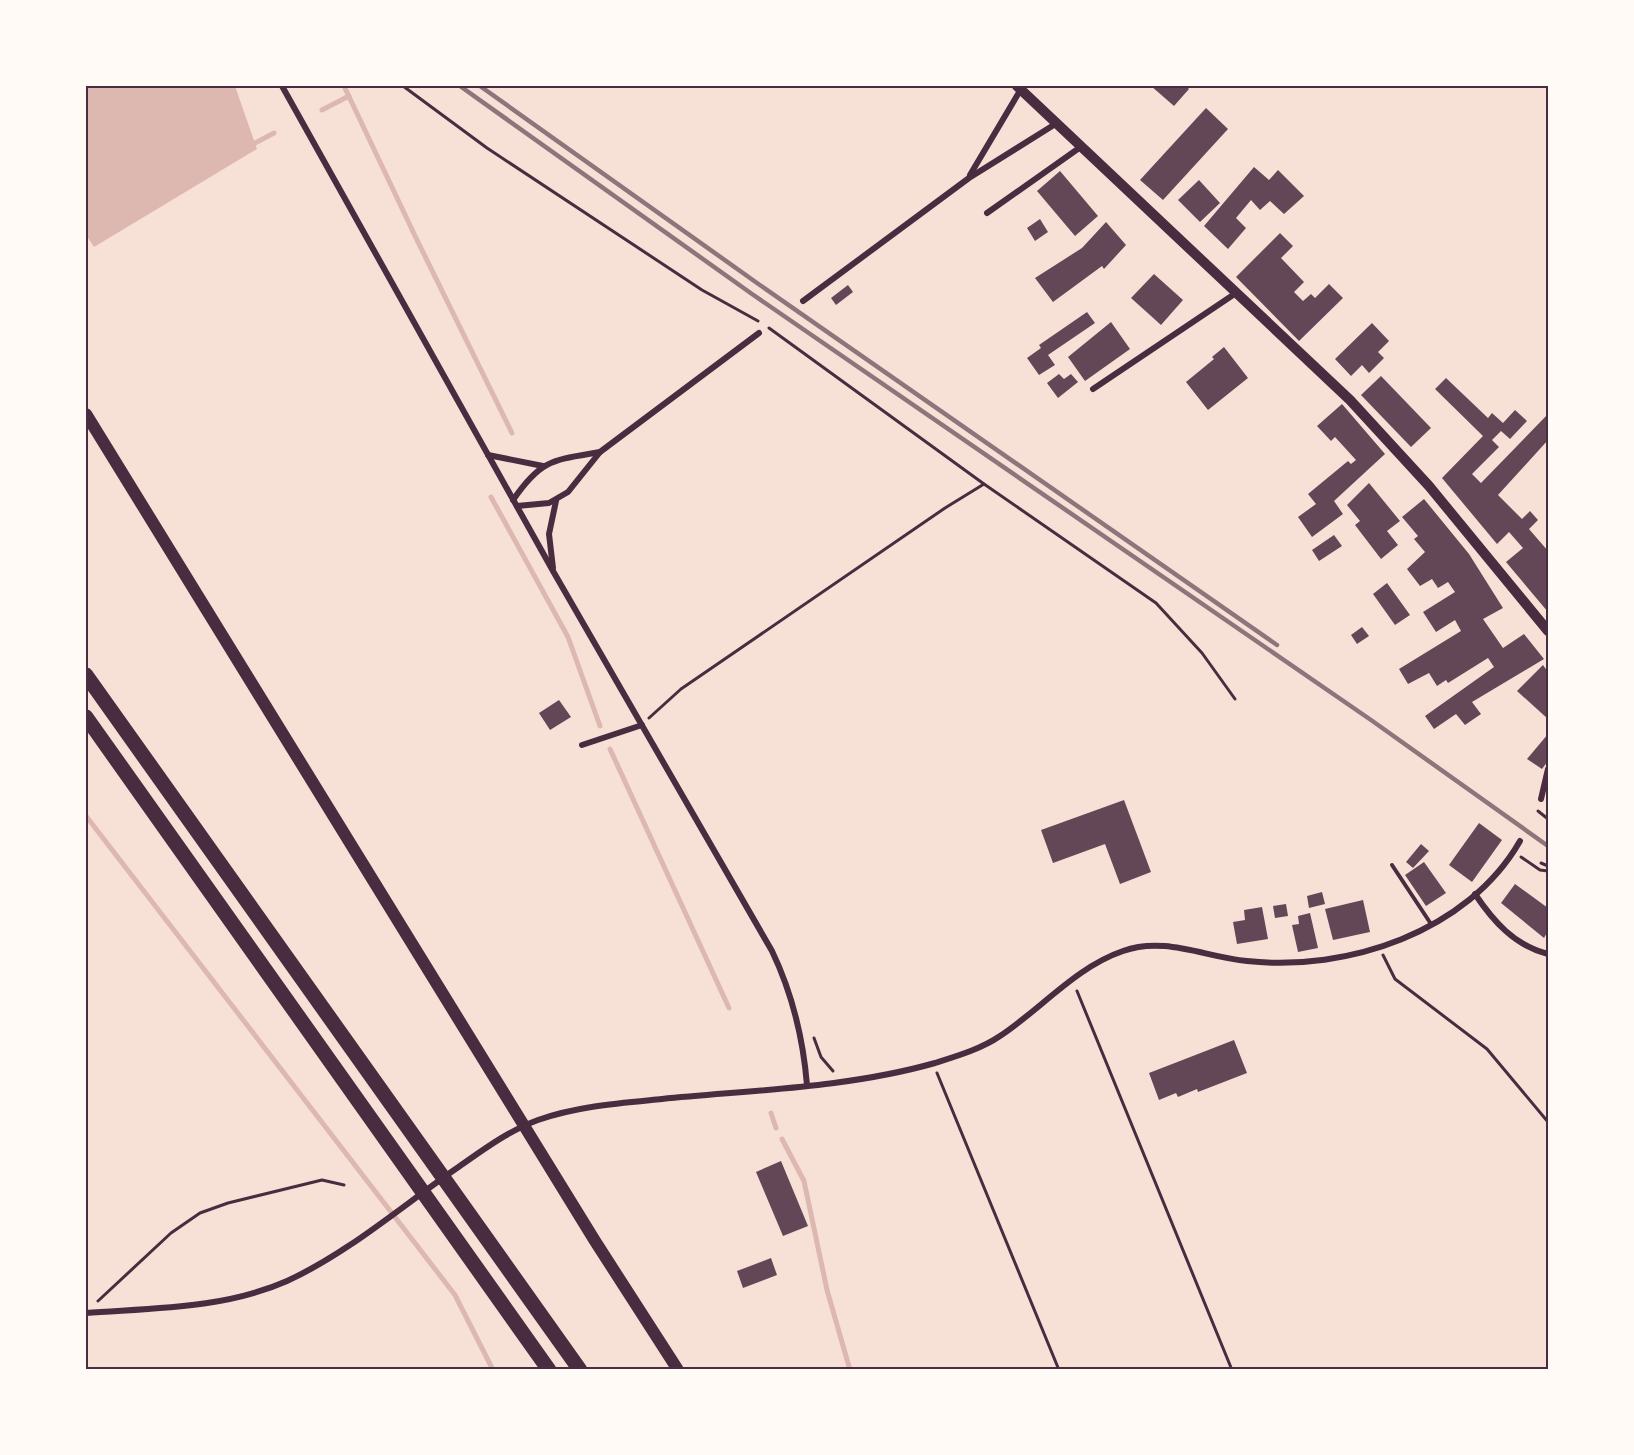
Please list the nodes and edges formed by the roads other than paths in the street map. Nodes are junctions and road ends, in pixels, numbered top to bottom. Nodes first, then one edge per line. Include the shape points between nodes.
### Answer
1 (282, 86) edge
2 (1019, 87) edge
3 (1058, 123) junction
4 (1082, 146) junction
5 (969, 178) junction
6 (987, 213) dead end
7 (1236, 292) junction
8 (803, 301) dead end
9 (759, 333) dead end
10 (1093, 389) dead end
11 (86, 414) edge
12 (600, 452) junction
13 (488, 455) junction
14 (543, 466) junction
15 (556, 501) junction
16 (515, 503) junction
17 (553, 571) junction
18 (1548, 631) edge
19 (86, 675) edge
20 (86, 717) edge
21 (642, 725) junction
22 (582, 744) dead end
23 (1548, 769) edge
24 (1541, 800) dead end
25 (1520, 841) dead end
26 (1392, 864) dead end
27 (1475, 894) junction
28 (1431, 924) junction
29 (1548, 954) edge
30 (807, 1085) junction
31 (86, 1313) edge
32 (549, 1370) edge
33 (580, 1370) edge
34 (678, 1370) edge

1 - 13 street
2 - 3 street
2 - 5 street
3 - 4 street
3 - 5 street
4 - 6 street
4 - 7 street
5 - 8 street
7 - 10 street
7 - 18 street via 1350,400 1422,477
9 - 12 street
11 - 34 main road
12 - 14 street
12 - 15 street via 578,482
13 - 14 street
13 - 16 street
14 - 16 street via 530,477
15 - 16 street
15 - 17 street via 549,534
16 - 17 street
17 - 21 street
19 - 33 highway
20 - 32 highway
21 - 22 street
21 - 30 street via 782,972 800,1028
23 - 24 street
25 - 27 street via 1502,871
26 - 28 lane
27 - 28 street
27 - 29 street via 1505,931
28 - 30 street via 1381,948 1299,963 1248,962 1146,945 1112,956 997,1038 933,1063
30 - 31 street via 628,1102 558,1114 516,1129 491,1144 314,1267 285,1281 242,1296 196,1305

